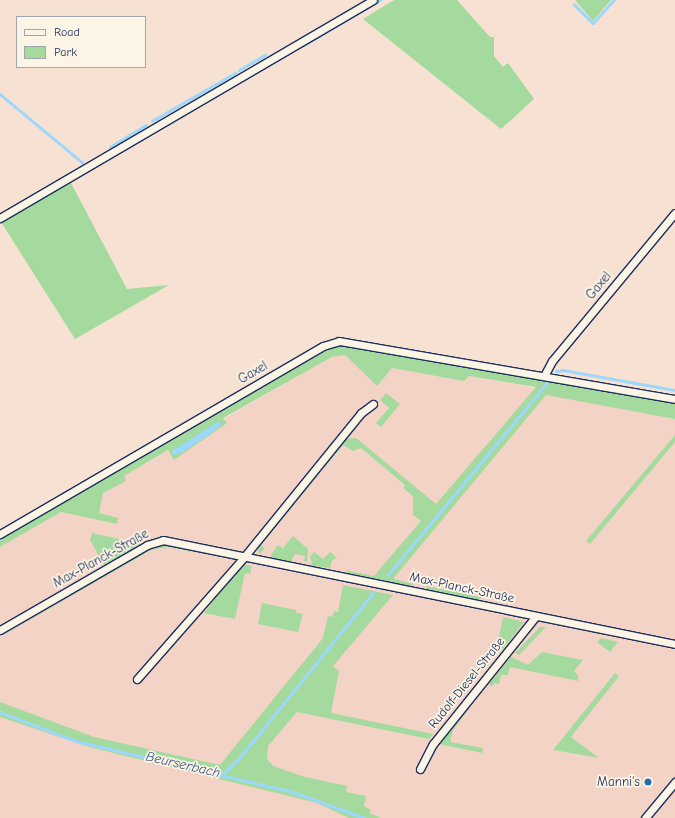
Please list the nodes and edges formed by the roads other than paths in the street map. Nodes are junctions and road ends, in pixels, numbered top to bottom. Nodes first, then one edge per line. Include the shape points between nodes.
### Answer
1 (373, 0) edge
2 (675, 213) edge
3 (0, 218) edge
4 (544, 376) junction
5 (675, 399) edge
6 (373, 404) dead end
7 (0, 534) edge
8 (244, 557) junction
9 (536, 616) junction
10 (0, 630) edge
11 (675, 644) edge
12 (137, 679) dead end
13 (420, 768) dead end
14 (675, 782) edge
15 (645, 818) edge

1 - 3 street
2 - 4 street, Gaxel via 552,360
4 - 5 street, Gaxel
4 - 7 street, Gaxel via 339,341 330,343
6 - 8 street via 361,413
8 - 9 street, Max-Planck-Straße
8 - 10 street, Max-Planck-Straße via 169,541 153,542
8 - 12 street
9 - 11 street, Max-Planck-Straße
9 - 13 street, Rudolf-Diesel-Straße via 432,744
14 - 15 street

